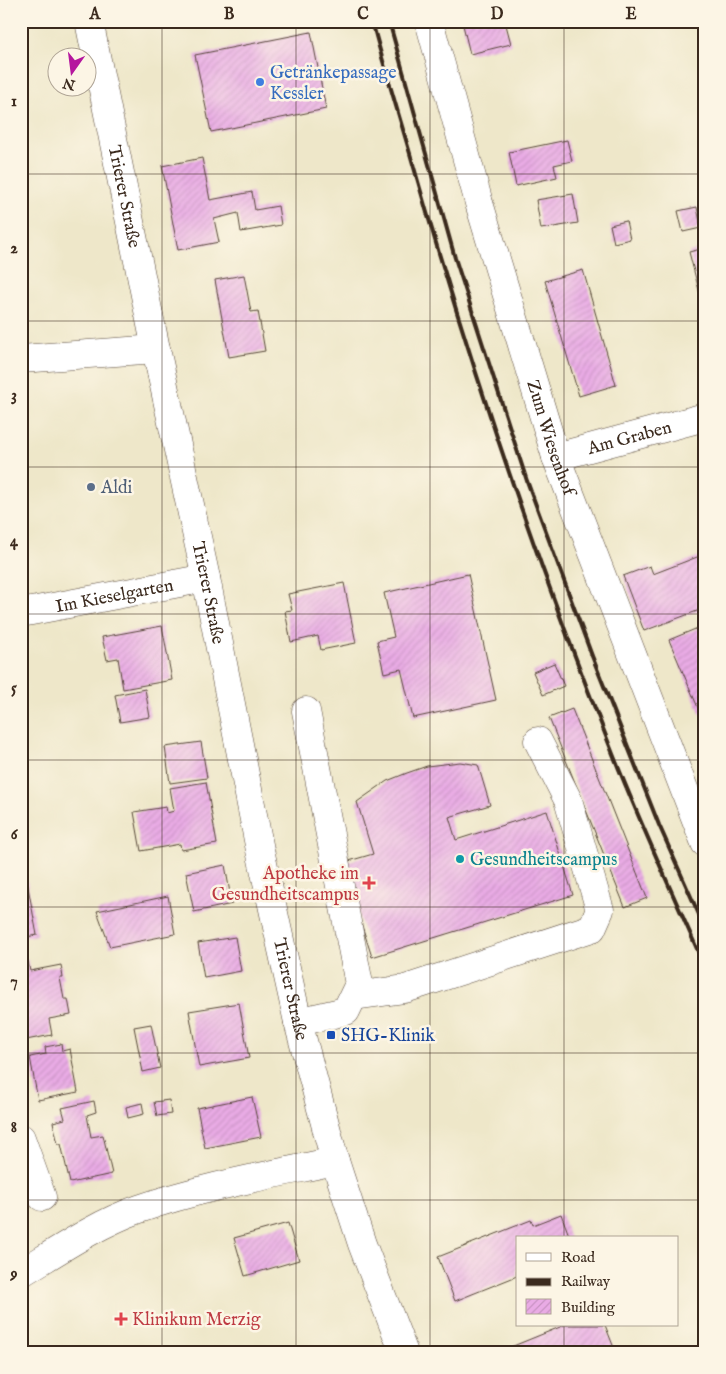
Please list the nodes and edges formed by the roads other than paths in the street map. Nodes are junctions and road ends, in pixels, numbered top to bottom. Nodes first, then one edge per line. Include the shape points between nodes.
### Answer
1 (89, 21) edge
2 (429, 21) edge
3 (156, 349) junction
4 (24, 352) edge
5 (705, 417) edge
6 (556, 457) junction
7 (206, 578) junction
8 (21, 613) edge
9 (306, 711) dead end
10 (538, 741) dead end
11 (695, 787) edge
12 (705, 843) edge
13 (354, 996) junction
14 (298, 1022) junction
15 (21, 1138) edge
16 (335, 1160) junction
17 (42, 1197) dead end
18 (21, 1274) edge
19 (404, 1353) edge

1 - 3 street, Trierer Straße
2 - 6 street, Zum Wiesenhof via 479,204
3 - 4 street
3 - 7 street, Trierer Straße
5 - 6 street, Am Graben
6 - 11 street, Zum Wiesenhof
7 - 8 street, Im Kieselgarten
7 - 14 street, Trierer Straße
9 - 13 street via 359,984
10 - 13 street via 568,800 600,910 592,928 404,989
11 - 12 street, Zum Wiesenhof
13 - 14 street via 346,1011
14 - 16 street, Trierer Straße
15 - 17 street
16 - 18 street via 185,1194 137,1210 103,1225
16 - 19 street, Trierer Straße via 362,1244

